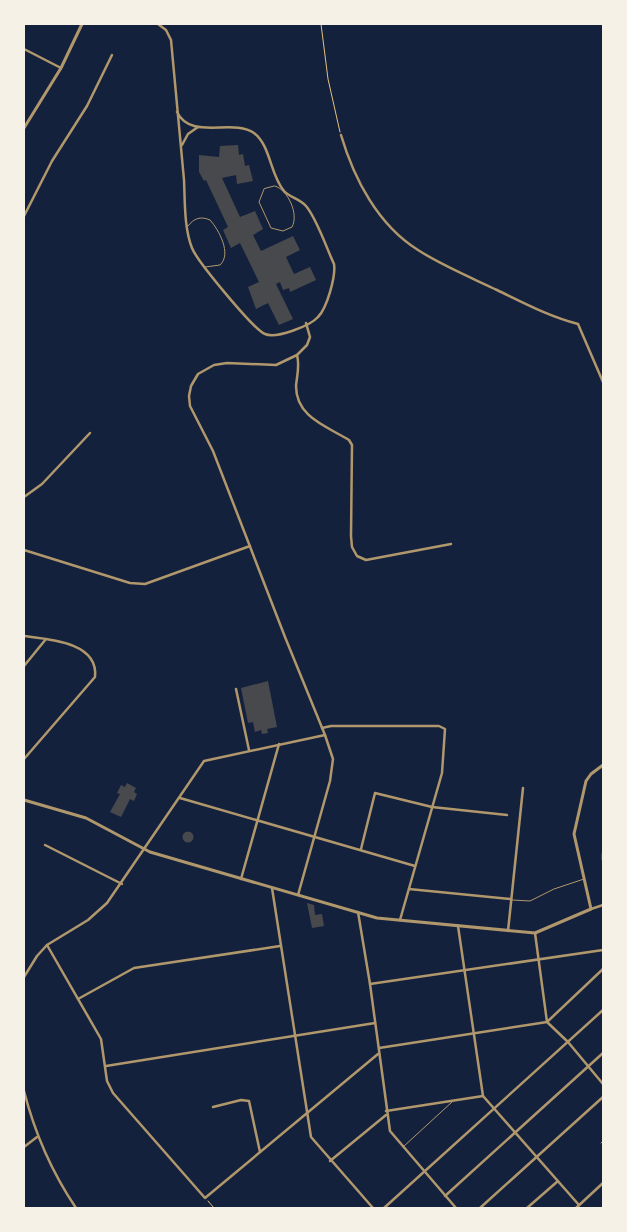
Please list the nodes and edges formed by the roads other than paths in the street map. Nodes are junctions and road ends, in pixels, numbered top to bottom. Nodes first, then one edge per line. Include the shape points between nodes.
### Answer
1 (82, 24) edge
2 (158, 24) edge
3 (24, 49) edge
4 (112, 55) dead end
5 (62, 68) junction
6 (177, 112) junction
7 (199, 126) junction
8 (24, 128) edge
9 (341, 135) road end
10 (181, 147) junction
11 (284, 191) junction
12 (24, 216) edge
13 (188, 226) junction
14 (204, 267) junction
15 (306, 324) junction
16 (297, 355) junction
17 (603, 382) edge
18 (90, 433) dead end
19 (24, 497) edge
20 (451, 544) dead end
21 (250, 546) junction
22 (24, 550) edge
23 (24, 636) edge
24 (46, 639) junction
25 (24, 666) edge
26 (236, 689) dead end
27 (322, 728) junction
28 (326, 735) junction
29 (279, 744) junction
30 (249, 750) junction
31 (24, 759) edge
32 (603, 765) edge
33 (523, 788) dead end
34 (180, 798) junction
35 (24, 800) edge
36 (432, 807) junction
37 (507, 815) dead end
38 (258, 820) junction
39 (316, 836) junction
40 (44, 844) dead end
41 (145, 850) junction
42 (361, 850) junction
43 (603, 854) edge
44 (603, 860) edge
45 (415, 866) junction
46 (241, 878) junction
47 (584, 879) junction
48 (122, 884) junction
49 (272, 888) junction
50 (409, 889) junction
51 (298, 895) junction
52 (511, 899) junction
53 (603, 905) edge
54 (591, 909) junction
55 (358, 912) junction
56 (400, 920) junction
57 (458, 926) junction
58 (508, 931) junction
59 (535, 933) junction
60 (47, 945) junction
61 (280, 946) junction
62 (603, 950) edge
63 (538, 960) junction
64 (603, 969) edge
65 (464, 970) junction
66 (24, 977) edge
67 (370, 984) junction
68 (78, 999) junction
69 (603, 1010) edge
70 (547, 1022) junction
71 (375, 1023) junction
72 (473, 1033) junction
73 (294, 1036) junction
74 (568, 1042) junction
75 (379, 1048) junction
76 (603, 1053) edge
77 (378, 1054) junction
78 (106, 1066) junction
79 (588, 1066) junction
80 (603, 1084) edge
81 (24, 1091) edge
82 (483, 1096) junction
83 (603, 1097) edge
84 (452, 1101) junction
85 (213, 1107) dead end
86 (494, 1110) junction
87 (307, 1112) junction
88 (386, 1113) junction
89 (515, 1133) junction
90 (37, 1137) junction
91 (603, 1141) edge
92 (600, 1143) dead end
93 (24, 1147) edge
94 (402, 1147) junction
95 (260, 1152) junction
96 (537, 1158) junction
97 (330, 1161) junction
98 (425, 1173) junction
99 (558, 1181) junction
100 (603, 1183) edge
101 (445, 1196) junction
102 (579, 1205) junction
103 (76, 1208) edge
104 (372, 1208) edge
105 (384, 1208) edge
106 (456, 1208) edge
107 (480, 1208) edge
108 (527, 1208) edge
109 (576, 1208) edge

1 - 5 street
2 - 6 street via 171,40
3 - 5 street
4 - 12 street via 92,98 52,161
5 - 8 street
6 - 7 street via 186,124
6 - 10 street
7 - 10 street via 188,134
7 - 11 street via 254,133
9 - 17 street via 367,197 383,220 418,250 523,305 578,324
10 - 13 street
11 - 11 lane via 279,187 269,187 261,192 259,202 271,228 283,231 292,227 296,217
11 - 15 street via 309,210 336,273 322,311
13 - 14 street via 192,249
13 - 14 lane via 201,217 210,220 226,251 220,265
14 - 15 street via 259,331 277,336
15 - 16 street via 310,337
16 - 20 street via 297,397 301,409 352,445 351,536 357,556 366,560
16 - 21 street via 276,365 214,365 198,374 191,386 190,406 214,451
18 - 19 street via 42,484
21 - 22 street via 145,584 130,583
21 - 27 street
23 - 24 street
24 - 25 street
24 - 31 street via 74,645 94,663 95,678
26 - 30 street
27 - 28 street
27 - 36 street via 440,726 446,729 442,773
28 - 29 street
28 - 39 street via 333,767
29 - 30 street
29 - 38 street
30 - 34 street via 204,761
32 - 47 street via 586,781 574,834
33 - 52 street
34 - 38 street
34 - 41 street
35 - 41 street via 86,818
36 - 37 street
36 - 42 street via 375,793
36 - 45 street
38 - 39 street
38 - 46 street
39 - 42 street
39 - 51 street
40 - 48 street
41 - 46 street
41 - 48 street
42 - 45 street
43 - 44 street
45 - 50 street
46 - 49 street
47 - 52 lane via 530,901
47 - 54 street
48 - 60 street via 88,920
49 - 51 street
49 - 61 street
50 - 52 street
50 - 56 street
51 - 55 street
52 - 58 street
53 - 54 street
54 - 59 street
55 - 56 street
55 - 67 street
56 - 57 street
57 - 58 street
57 - 65 street
58 - 59 street
59 - 63 street
60 - 66 street
60 - 68 street
61 - 68 street via 134,968
61 - 73 street
62 - 63 street
63 - 65 street
63 - 70 street
64 - 70 street
65 - 67 street
65 - 72 street
67 - 71 street
68 - 78 street via 101,1039
69 - 74 street
70 - 72 street
70 - 74 street
71 - 73 street
71 - 75 street
72 - 75 street
72 - 82 street
73 - 78 street
73 - 87 street
74 - 79 street
74 - 86 street
75 - 77 street
76 - 79 street
77 - 87 street
77 - 88 street
78 - 95 street via 107,1081 113,1093 205,1198
79 - 80 street
79 - 89 street
81 - 90 street
82 - 84 street
82 - 86 street
83 - 96 street
84 - 88 street
84 - 94 lane
85 - 95 street via 250,1101
86 - 89 street
86 - 98 street
87 - 95 street
87 - 97 street via 311,1137
88 - 94 street via 390,1131
88 - 97 street
89 - 96 street
89 - 101 street
90 - 93 street
90 - 103 street via 57,1179
91 - 92 lane
94 - 98 street
96 - 99 street
96 - 107 street
97 - 104 street
98 - 101 street
98 - 105 street
99 - 102 street
99 - 108 street
100 - 102 street
101 - 106 street
102 - 109 street

